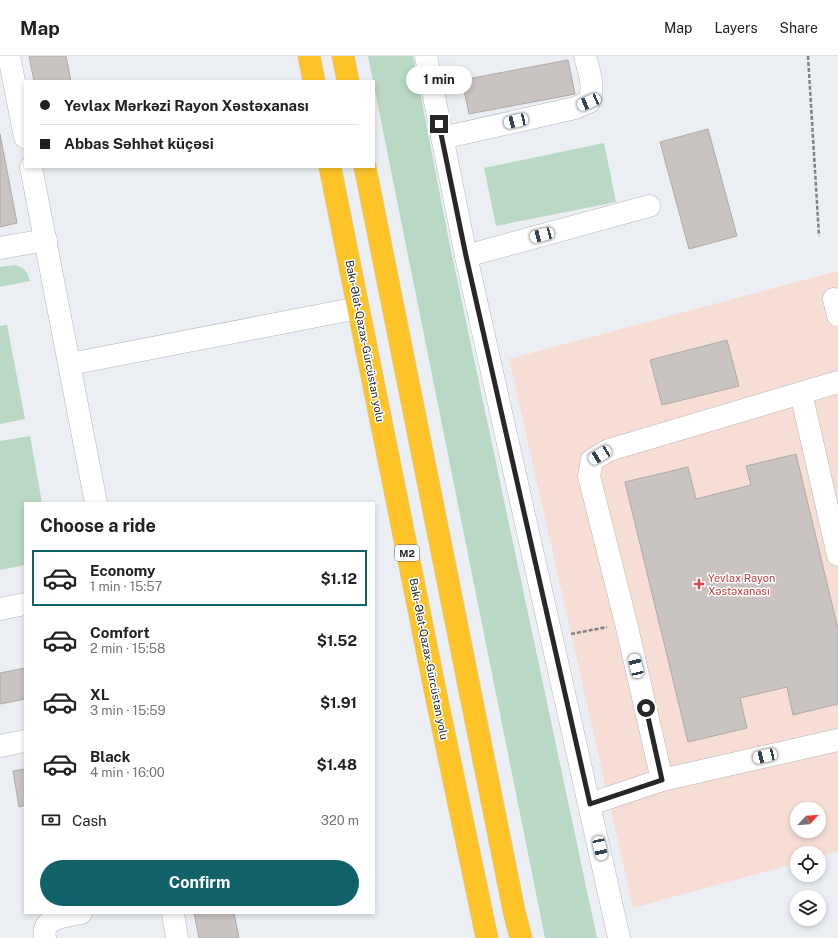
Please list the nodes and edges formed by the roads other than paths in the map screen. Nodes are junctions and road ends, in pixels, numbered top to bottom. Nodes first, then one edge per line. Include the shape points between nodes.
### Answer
1 (9, 56) edge
2 (309, 56) edge
3 (343, 56) edge
4 (426, 56) edge
5 (585, 56) edge
6 (314, 80) edge
7 (348, 80) edge
8 (24, 132) edge
9 (442, 138) junction
10 (31, 168) edge
11 (330, 168) edge
12 (365, 168) edge
13 (649, 206) dead end
14 (46, 240) junction
15 (0, 248) edge
16 (466, 256) junction
17 (358, 308) junction
18 (70, 364) junction
19 (838, 382) edge
20 (802, 392) junction
21 (96, 502) edge
22 (838, 555) edge
23 (24, 604) edge
24 (0, 609) edge
25 (838, 740) edge
26 (24, 742) edge
27 (0, 746) edge
28 (662, 780) junction
29 (590, 804) junction
30 (76, 914) edge
31 (173, 914) edge
32 (45, 938) edge
33 (177, 938) edge
34 (487, 938) edge
35 (521, 938) edge
36 (619, 938) edge

1 - 8 street
2 - 6 highway
3 - 7 highway
4 - 9 street
5 - 9 street via 592,82 589,102 575,108
9 - 16 street
10 - 14 street
11 - 17 highway, Bakı-Ələt-Qazax-Gürcüstan yolu / M2
12 - 35 highway
13 - 16 street
14 - 15 street
14 - 18 street
16 - 29 street
17 - 18 street
17 - 34 highway, Bakı-Ələt-Qazax-Gürcüstan yolu / M2
18 - 21 street
19 - 20 street
20 - 22 street
20 - 28 street via 609,450 592,460 589,476
23 - 24 street
25 - 28 street
26 - 27 street
28 - 29 street
29 - 36 street
30 - 32 street via 54,919 48,923
31 - 33 street

